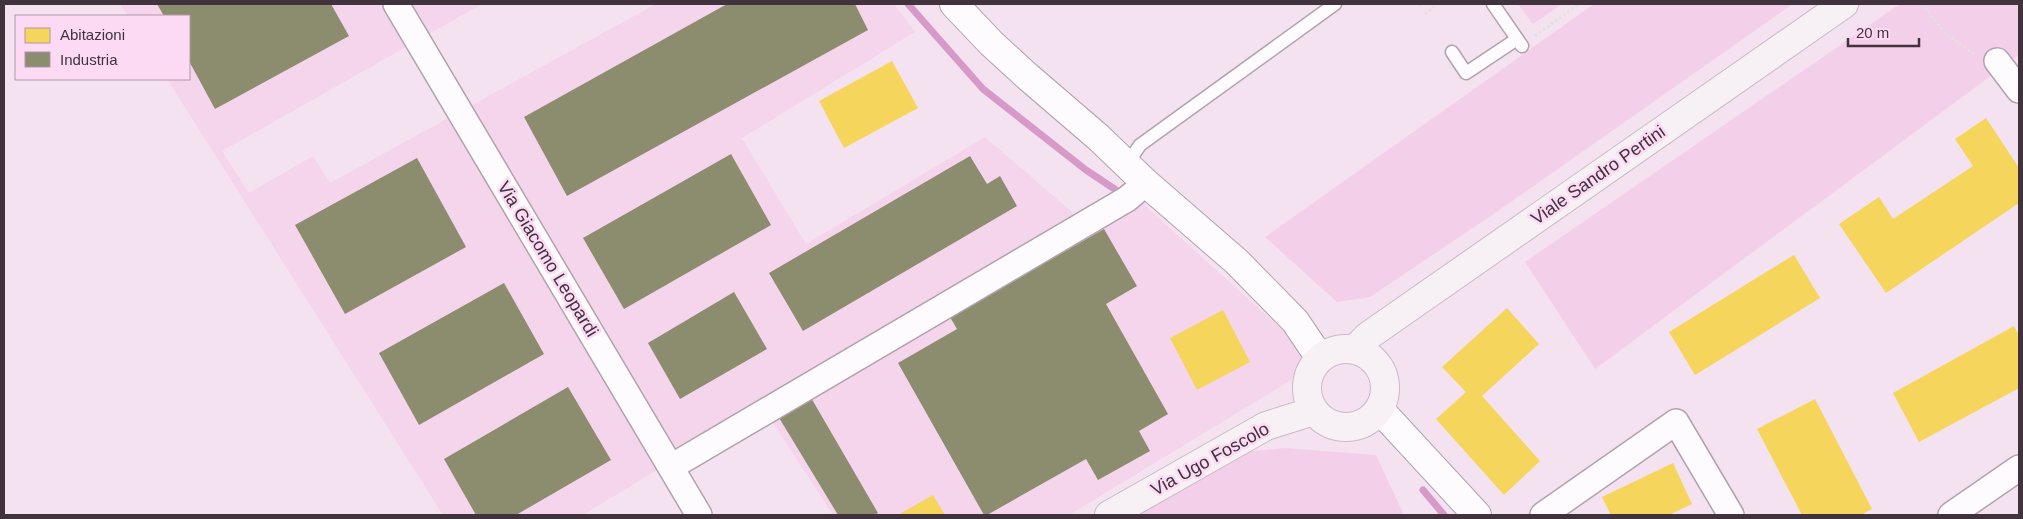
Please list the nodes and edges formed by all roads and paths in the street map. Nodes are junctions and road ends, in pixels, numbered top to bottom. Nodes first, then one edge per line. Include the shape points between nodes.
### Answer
1 (396, 4) edge
2 (954, 4) edge
3 (1336, 4) edge
4 (1437, 4) edge
5 (1493, 4) edge
6 (1579, 4) edge
7 (1844, 4) edge
8 (1922, 4) edge
9 (1425, 14) dead end
10 (1520, 42) junction
11 (1452, 52) dead end
12 (1997, 61) joint
13 (2019, 90) edge
14 (1137, 174) junction
15 (1355, 350) junction
16 (1320, 358) junction
17 (1314, 410) junction
18 (1380, 410) junction
19 (671, 467) junction
20 (2019, 468) edge
21 (699, 515) edge
22 (1109, 515) edge
23 (1477, 515) edge
24 (1543, 515) edge
25 (1730, 515) edge
26 (1951, 515) edge

1 - 19 street, Via Giacomo Leopardi
2 - 14 street via 991,43
3 - 14 lane via 1140,145
4 - 9 path
5 - 10 lane
6 - 10 path
7 - 15 main road, Viale Sandro Pertini via 1379,329
8 - 12 path via 1946,34 1980,58
10 - 11 lane via 1466,74
12 - 13 street
14 - 16 street via 1236,261 1295,321
14 - 19 street via 1127,199
15 - 16 main road via 1342,349
15 - 18 main road via 1378,364 1385,380
16 - 17 main road via 1307,382
17 - 18 main road via 1336,426 1350,427 1363,424
17 - 22 main road, Via Ugo Foscolo via 1266,426
18 - 23 street
19 - 21 street, Via Giacomo Leopardi
20 - 26 street
24 - 25 street via 1676,422

